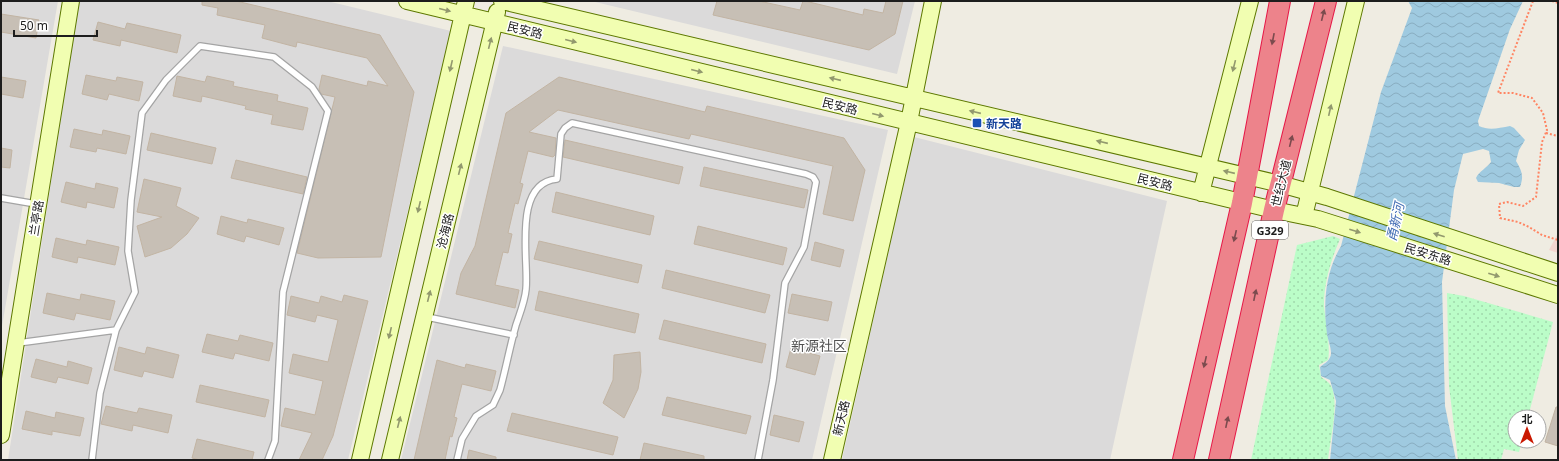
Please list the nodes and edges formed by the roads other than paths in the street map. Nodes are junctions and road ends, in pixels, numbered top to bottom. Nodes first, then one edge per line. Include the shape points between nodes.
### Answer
1 (71, 1) edge
2 (407, 1) edge
3 (499, 1) edge
4 (502, 1) edge
5 (933, 1) edge
6 (1250, 1) edge
7 (1280, 1) edge
8 (1326, 1) edge
9 (1356, 1) edge
10 (465, 8) edge
11 (495, 22) junction
12 (913, 98) junction
13 (909, 122) junction
14 (1208, 167) junction
15 (1247, 176) junction
16 (1280, 184) junction
17 (1201, 193) junction
18 (1310, 193) junction
19 (1, 198) edge
20 (1242, 203) junction
21 (38, 204) junction
22 (1274, 210) junction
23 (1311, 218) junction
24 (1558, 273) edge
25 (1558, 295) edge
26 (424, 316) junction
27 (116, 330) junction
28 (514, 335) junction
29 (16, 343) junction
30 (1, 435) edge
31 (92, 460) edge
32 (268, 460) edge
33 (360, 460) edge
34 (390, 460) edge
35 (457, 460) edge
36 (758, 460) edge
37 (832, 460) edge
38 (1183, 460) edge
39 (1219, 460) edge

1 - 21 main road, 兰亭路
2 -> 10 main road, 民安路
3 - 11 main road, 沧海路
12 -> 4 main road, 民安路
5 - 12 main road, 新天路
6 -> 14 main road
7 -> 15 highway, G329
16 -> 8 highway, 世纪大道 / G329
18 -> 9 main road
10 - 11 main road, 民安路
10 -> 33 main road
11 -> 13 main road, 民安路
26 -> 11 main road, 沧海路
12 - 13 main road, 新天路
14 -> 12 main road, 民安路
13 - 17 main road, 民安路
13 - 37 main road, 新天路
15 -> 14 main road, 民安路
14 - 17 main road
15 - 16 main road, 民安路
15 - 20 highway, G329
16 - 18 main road, 民安东路
16 - 22 highway, 世纪大道 / G329
17 - 20 main road, 民安路
18 - 23 main road
24 -> 18 main road, 民安东路
19 - 21 lane
20 - 22 main road, 民安路
20 -> 38 highway, G329
21 - 29 main road, 兰亭路
22 - 23 main road, 民安东路
39 -> 22 highway, 世纪大道 / G329
23 -> 25 main road, 民安东路
26 - 28 lane
34 -> 26 main road, 沧海路
27 - 29 lane
27 - 31 lane via 100,393
27 - 32 lane via 135,292 129,244 131,200 142,113 166,80 200,46 274,57 312,86 328,111 283,292 275,441
28 - 35 lane via 500,390 493,405 476,416 462,439
28 - 36 lane via 526,290 525,232 530,202 540,185 557,179 562,134 565,128 572,124 813,177 816,188 804,247 785,283 774,380
29 - 30 main road, 兰亭路

